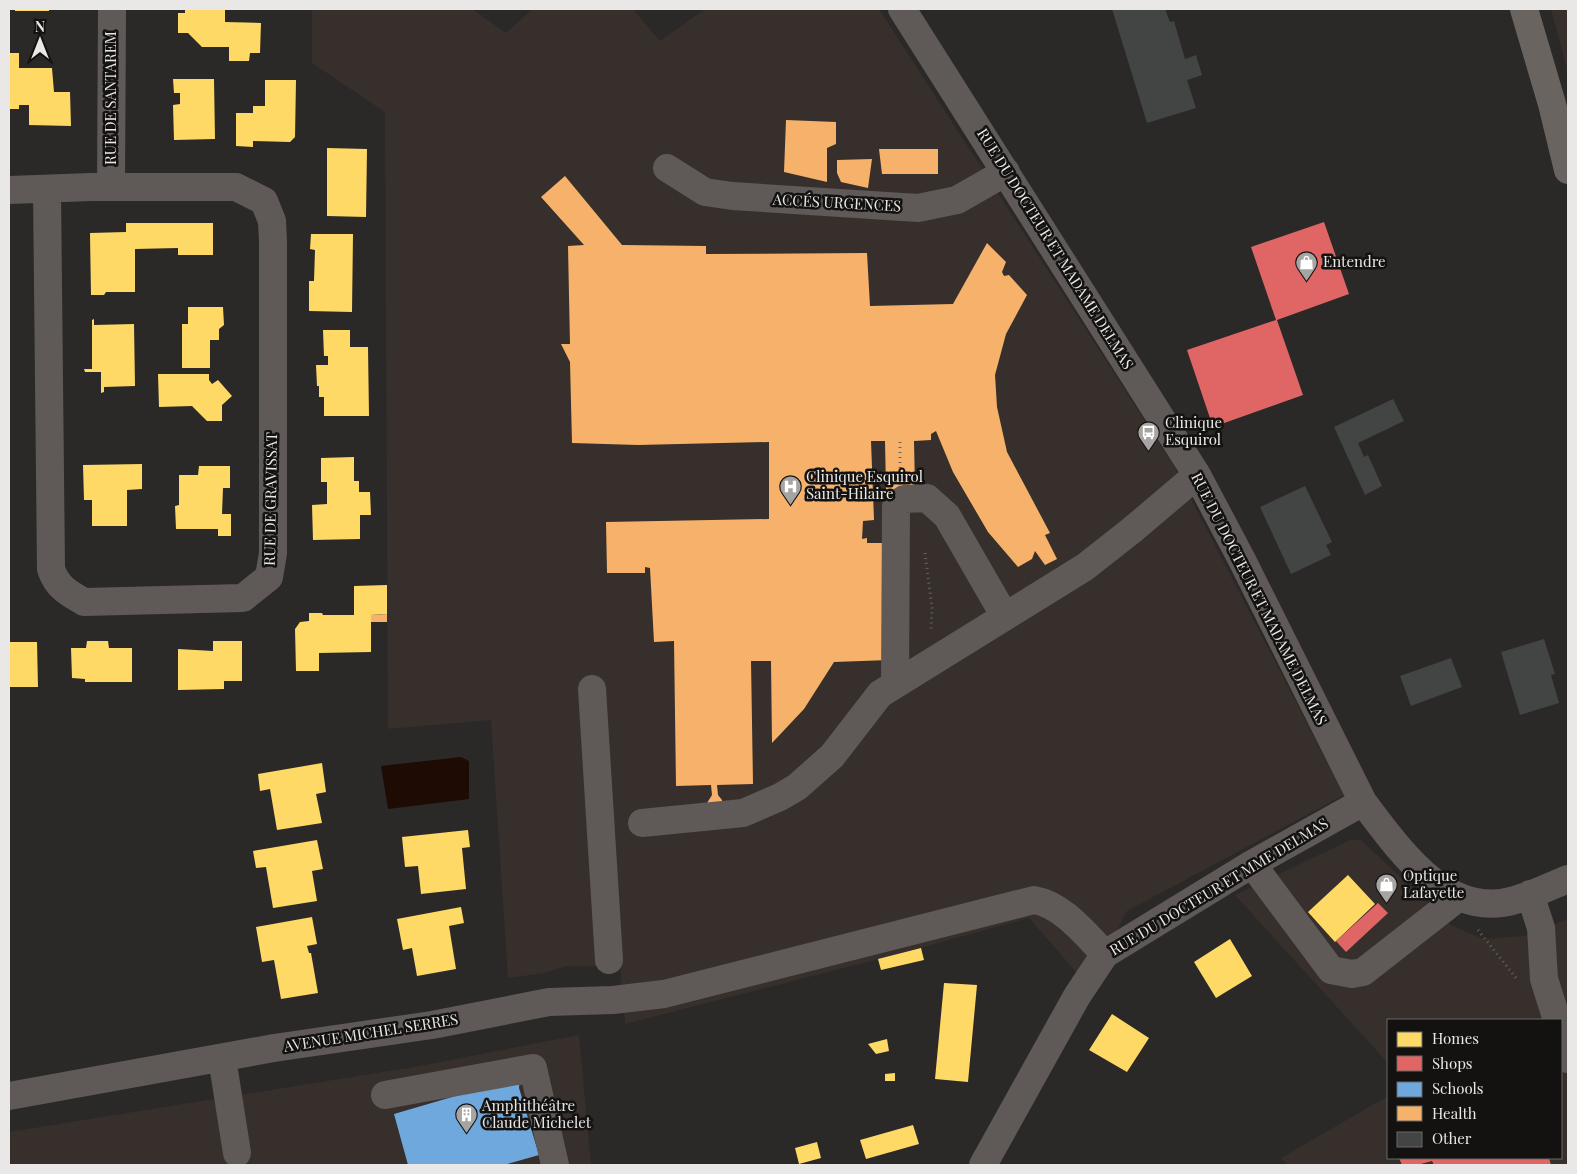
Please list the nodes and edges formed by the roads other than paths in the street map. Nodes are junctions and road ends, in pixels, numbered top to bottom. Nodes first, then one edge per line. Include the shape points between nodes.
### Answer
1 (112, 9) edge
2 (902, 9) edge
3 (1524, 9) edge
4 (1560, 106) edge
5 (667, 168) dead end
6 (1568, 170) edge
7 (1006, 172) junction
8 (111, 187) junction
9 (9, 190) edge
10 (47, 190) junction
11 (1197, 475) junction
12 (1004, 615) junction
13 (895, 684) junction
14 (592, 689) dead end
15 (1363, 802) junction
16 (642, 823) dead end
17 (1252, 864) junction
18 (1568, 879) edge
19 (1530, 894) junction
20 (1460, 897) junction
21 (1105, 954) junction
22 (609, 960) dead end
23 (1556, 1019) edge
24 (1562, 1038) edge
25 (222, 1058) junction
26 (1568, 1059) edge
27 (384, 1095) dead end
28 (9, 1096) edge
29 (237, 1153) dead end
30 (555, 1165) edge
31 (983, 1165) edge

1 - 8 street, RUE DE SANTAREM
2 - 7 street, RUE DU DOCTEUR ET MADAME DELMAS
3 - 4 main road
4 - 6 main road
5 - 7 street, ACCÉS URGENCES via 705,192 918,208 957,200
7 - 11 street, RUE DU DOCTEUR ET MADAME DELMAS
8 - 10 street, RUE DE GRAVISSAT
8 - 10 street, RUE DE GRAVISSAT via 236,188 264,201 272,221 273,553 269,577 243,598 84,602 56,582 51,569
9 - 10 street
11 - 12 street via 1085,567
11 - 15 street, RUE DU DOCTEUR ET MADAME DELMAS
12 - 13 street
12 - 13 street via 947,516 927,498 904,499 896,506
13 - 16 street via 880,694 832,756 797,787 780,797 743,813
14 - 22 street
15 - 17 street, RUE DU DOCTEUR ET MME DELMAS
15 - 20 street, RUE DU DOCTEUR ET MADAME DELMAS via 1417,868 1442,889
17 - 20 street via 1331,970 1352,974 1363,972
17 - 21 street, RUE DU DOCTEUR ET MME DELMAS
18 - 19 street, RUE DU DOCTEUR ET MADAME DELMAS
19 - 20 street, RUE DU DOCTEUR ET MADAME DELMAS via 1514,901 1489,904
19 - 23 street via 1541,928 1544,979
21 - 25 street, AVENUE MICHEL SERRES via 1067,917 1049,904 1034,900 664,994 549,1002 432,1025
21 - 31 street, RUE DU DOCTEUR ET MME DELMAS via 1077,996
24 - 26 street
25 - 28 street, AVENUE MICHEL SERRES
25 - 29 street
27 - 30 street via 534,1068

